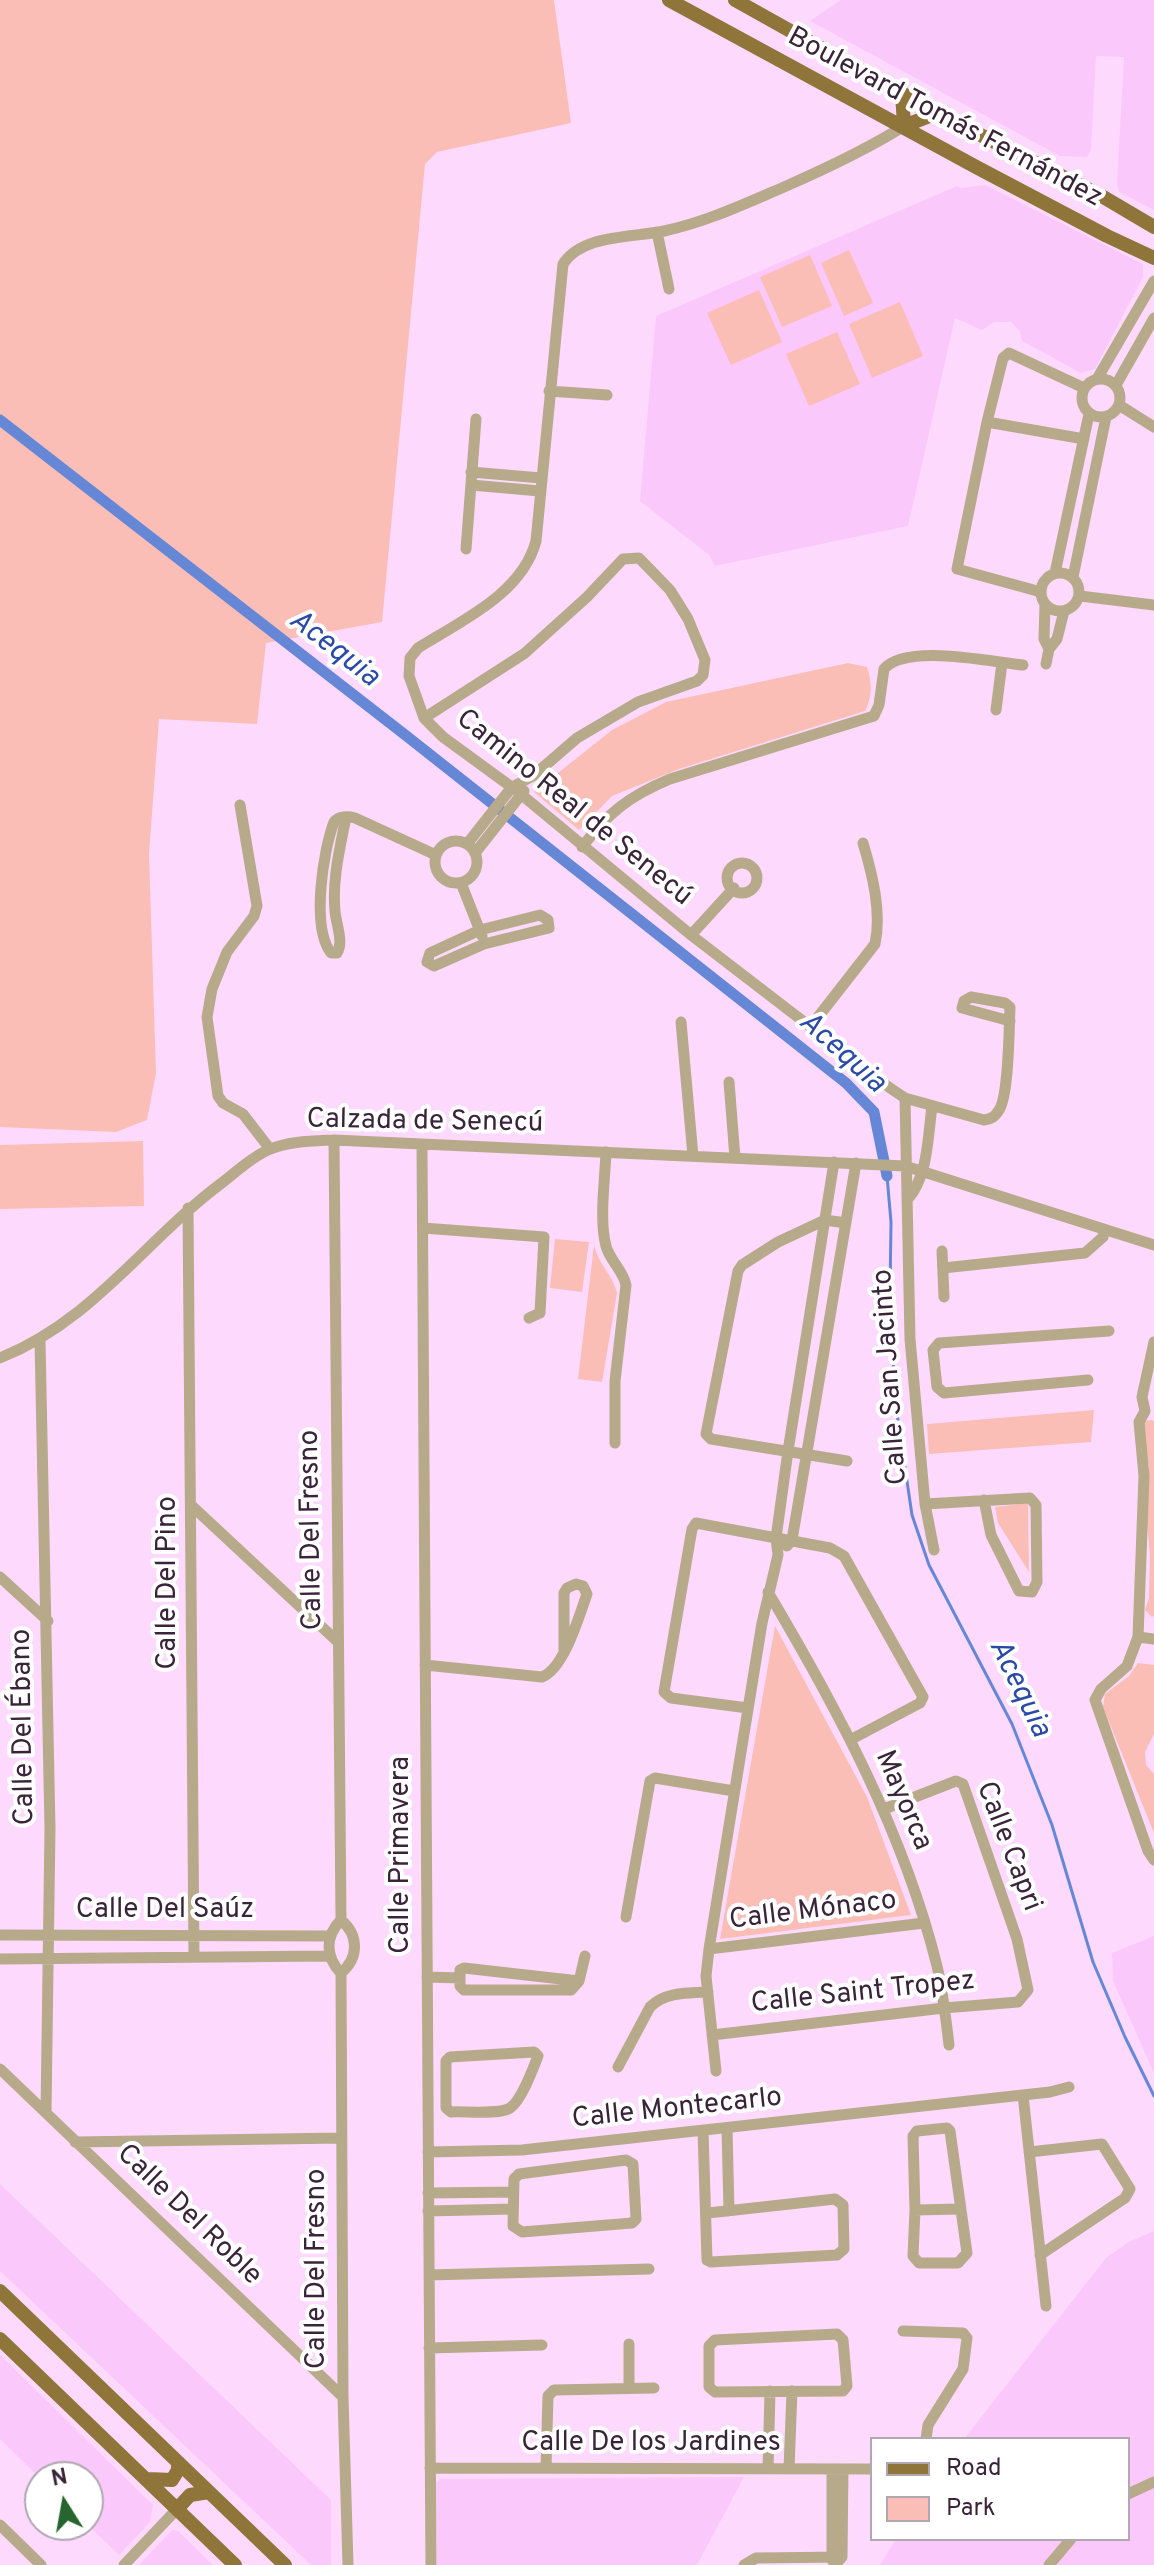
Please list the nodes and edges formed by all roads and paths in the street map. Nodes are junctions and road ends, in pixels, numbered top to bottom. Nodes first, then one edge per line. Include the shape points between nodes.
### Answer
1 (669, 0) edge
2 (735, 0) edge
3 (902, 92) junction
4 (937, 113) junction
5 (904, 126) junction
6 (1154, 227) edge
7 (657, 232) junction
8 (1154, 258) edge
9 (1154, 281) edge
10 (669, 289) dead end
11 (1154, 318) edge
12 (1097, 379) junction
13 (1116, 385) junction
14 (1084, 388) junction
15 (549, 391) junction
16 (607, 395) dead end
17 (1119, 405) junction
18 (1089, 414) junction
19 (1106, 417) junction
20 (476, 419) dead end
21 (987, 422) junction
22 (1154, 427) edge
23 (1084, 439) junction
24 (471, 472) junction
25 (541, 484) junction
26 (471, 485) junction
27 (466, 549) dead end
28 (1055, 573) junction
29 (1073, 577) junction
30 (1041, 592) junction
31 (1080, 596) junction
32 (1045, 604) junction
33 (1154, 605) edge
34 (1064, 611) junction
35 (1049, 649) junction
36 (1002, 663) junction
37 (1046, 664) dead end
38 (1023, 665) dead end
39 (996, 710) dead end
40 (424, 718) junction
41 (517, 791) junction
42 (240, 805) dead end
43 (346, 817) junction
44 (863, 843) dead end
45 (582, 847) junction
46 (471, 849) junction
47 (436, 855) junction
48 (321, 883) junction
49 (461, 883) junction
50 (334, 884) junction
51 (734, 888) dead end
52 (480, 930) junction
53 (691, 935) junction
54 (484, 944) junction
55 (1010, 1021) dead end
56 (681, 1022) dead end
57 (811, 1026) junction
58 (729, 1082) dead end
59 (905, 1098) junction
60 (932, 1106) junction
61 (334, 1140) junction
62 (422, 1144) junction
63 (270, 1149) junction
64 (606, 1152) junction
65 (693, 1156) junction
66 (735, 1158) junction
67 (834, 1162) junction
68 (856, 1163) junction
69 (905, 1166) junction
70 (922, 1170) junction
71 (908, 1199) junction
72 (188, 1208) junction
73 (825, 1220) junction
74 (846, 1223) junction
75 (423, 1228) junction
76 (1103, 1233) junction
77 (1154, 1245) edge
78 (942, 1251) dead end
79 (943, 1268) junction
80 (944, 1297) dead end
81 (529, 1318) dead end
82 (1109, 1331) dead end
83 (40, 1340) junction
84 (1154, 1342) edge
85 (0, 1358) edge
86 (934, 1363) junction
87 (912, 1365) junction
88 (1152, 1368) edge
89 (1088, 1380) dead end
90 (1149, 1413) edge
91 (615, 1443) dead end
92 (788, 1451) junction
93 (807, 1454) junction
94 (847, 1461) dead end
95 (984, 1500) junction
96 (925, 1504) junction
97 (192, 1506) junction
98 (776, 1538) junction
99 (792, 1540) junction
100 (934, 1550) dead end
101 (778, 1555) junction
102 (0, 1577) edge
103 (768, 1592) junction
104 (48, 1621) junction
105 (1138, 1637) junction
106 (1154, 1639) edge
107 (338, 1642) junction
108 (564, 1653) junction
109 (425, 1665) junction
110 (748, 1708) junction
111 (850, 1740) junction
112 (734, 1791) junction
113 (884, 1809) junction
114 (1154, 1860) edge
115 (626, 1917) dead end
116 (341, 1920) junction
117 (924, 1923) junction
118 (0, 1935) edge
119 (49, 1935) junction
120 (194, 1935) junction
121 (330, 1936) junction
122 (709, 1949) junction
123 (330, 1956) junction
124 (585, 1956) dead end
125 (194, 1957) junction
126 (48, 1958) junction
127 (0, 1959) edge
128 (341, 1973) junction
129 (427, 1977) junction
130 (460, 1978) junction
131 (579, 1981) junction
132 (708, 1992) junction
133 (1018, 2002) joint
134 (944, 2008) junction
135 (712, 2035) junction
136 (949, 2045) dead end
137 (618, 2067) dead end
138 (0, 2069) edge
139 (716, 2071) dead end
140 (428, 2085) junction
141 (446, 2085) junction
142 (1069, 2087) dead end
143 (1023, 2095) junction
144 (930, 2106) junction
145 (46, 2112) junction
146 (727, 2129) junction
147 (932, 2129) junction
148 (703, 2131) junction
149 (341, 2138) junction
150 (75, 2142) junction
151 (428, 2152) junction
152 (1029, 2152) junction
153 (728, 2179) junction
154 (706, 2181) junction
155 (513, 2192) junction
156 (428, 2193) junction
157 (513, 2209) junction
158 (961, 2209) junction
159 (915, 2210) junction
160 (428, 2211) junction
161 (729, 2211) junction
162 (708, 2213) junction
163 (1040, 2255) junction
164 (649, 2269) dead end
165 (429, 2275) junction
166 (0, 2291) edge
167 (1046, 2306) dead end
168 (903, 2331) dead end
169 (0, 2339) edge
170 (629, 2344) dead end
171 (542, 2345) dead end
172 (429, 2348) junction
173 (629, 2388) junction
174 (654, 2388) dead end
175 (770, 2391) junction
176 (792, 2391) junction
177 (343, 2397) junction
178 (926, 2437) edge
179 (178, 2462) junction
180 (430, 2468) junction
181 (546, 2468) junction
182 (768, 2469) junction
183 (789, 2469) junction
184 (837, 2469) junction
185 (870, 2469) edge
186 (148, 2479) junction
187 (1154, 2482) edge
188 (209, 2492) junction
189 (1130, 2493) edge
190 (178, 2508) junction
191 (0, 2525) edge
192 (1069, 2541) edge
193 (835, 2561) edge
194 (41, 2565) edge
195 (124, 2565) edge
196 (235, 2565) edge
197 (285, 2565) edge
198 (348, 2565) edge
199 (431, 2565) edge
200 (744, 2565) edge
201 (1049, 2565) edge

1 - 5 main road, Boulevard Tomás Fernández
2 - 3 main road, Boulevard Tomás Fernández
3 - 4 main road, Boulevard Tomás Fernández
3 - 5 main road
4 - 5 main road
4 - 6 main road, Boulevard Tomás Fernández
5 - 7 street, Camino Real de Senecú via 715,217
5 - 8 main road, Boulevard Tomás Fernández
7 - 10 street
7 - 15 street, Camino Real de Senecú via 588,244 567,257
9 - 12 street
11 - 13 street
12 - 13 street
12 - 14 street
13 - 17 street
14 - 18 street via 1082,399
14 - 21 street via 1009,353 1003,358
15 - 16 street
15 - 25 street, Camino Real de Senecú
17 - 19 street
17 - 22 street
18 - 19 street
18 - 23 street
19 - 29 street
20 - 24 street
21 - 23 street
21 - 30 street via 956,567
23 - 28 street
24 - 25 street
24 - 26 street
25 - 26 street
25 - 40 street, Camino Real de Senecú via 536,541 523,570 492,600 410,658 409,676
26 - 27 street
28 - 29 street
28 - 30 street via 1044,581
29 - 31 street
30 - 32 street
31 - 33 street
31 - 34 street
32 - 34 street
32 - 35 street via 1044,639
34 - 35 street
35 - 37 street
36 - 38 street
36 - 39 street
36 - 45 street via 932,656 894,660 884,669 874,716 646,789 610,813
40 - 41 street, Camino Real de Senecú
40 - 41 street via 525,653 618,563 639,558 670,590 688,619 705,660 703,675 607,718
41 - 45 street, Camino Real de Senecú
41 - 46 street via 503,798
41 - 46 street via 515,806 500,825
42 - 63 street via 257,906 217,973 208,1032 218,1096 243,1114
43 - 47 street
43 - 48 street via 332,824
43 - 50 street
44 - 57 street via 872,873 875,944
45 - 53 street, Camino Real de Senecú
46 - 47 street via 449,842
46 - 49 street via 475,870
47 - 49 street via 441,877
48 - 50 street
48 - 50 street via 321,917 327,949 334,954 340,946
49 - 52 street
51 - 53 street
52 - 54 street
52 - 54 street via 430,953 427,962 434,966
52 - 54 street via 540,915 548,920 549,928
53 - 57 street, Camino Real de Senecú
55 - 60 street via 998,1113 984,1120
56 - 65 street
57 - 59 street, Camino Real de Senecú
58 - 66 street
59 - 60 street
59 - 69 street, Calle San Jacinto
60 - 70 street, Calle San Jacinto
61 - 62 street, Calzada de Senecú
61 - 63 street, Calzada de Senecú
61 - 107 street, Calle Del Fresno
62 - 64 street, Calzada de Senecú
62 - 75 street, Calle Primavera
63 - 72 street, Calzada de Senecú
64 - 65 street, Calzada de Senecú
64 - 91 street via 603,1236 626,1285 615,1381
65 - 66 street, Calzada de Senecú
66 - 67 street, Calzada de Senecú
67 - 68 street, Calzada de Senecú
67 - 73 street
68 - 69 street, Calzada de Senecú
68 - 74 street
69 - 70 street, Calzada de Senecú
69 - 71 street, Calle San Jacinto
70 - 71 street, Calle San Jacinto
70 - 76 street, Calzada de Senecú
71 - 87 street, Calle San Jacinto
72 - 83 street, Calzada de Senecú via 117,1280
72 - 97 street, Calle Del Pino
73 - 74 street
73 - 92 street
73 - 92 street via 757,1254 738,1271 706,1434
74 - 93 street
75 - 81 street via 544,1237 540,1313
75 - 109 street, Calle Primavera
76 - 77 street, Calzada de Senecú
76 - 79 street via 1085,1253
78 - 79 street
79 - 80 street
82 - 86 street via 939,1343 933,1350
83 - 85 street, Calzada de Senecú
83 - 104 street, Calle Del Ébano
84 - 88 street
86 - 87 street
86 - 89 street via 937,1387 944,1393
87 - 96 street, Calle San Jacinto
88 - 90 street via 1142,1397
90 - 105 street via 1139,1422 1144,1476
92 - 93 street
92 - 98 street
93 - 94 street
93 - 99 street
95 - 95 street via 991,1535 1019,1591 1032,1592 1037,1582 1035,1501
95 - 96 street
96 - 100 street, Calle San Jacinto
97 - 107 street
97 - 120 street, Calle Del Pino
98 - 99 street
98 - 101 street
98 - 110 street via 694,1525 664,1692 671,1698
99 - 101 street
99 - 111 street via 836,1549 844,1556 922,1695 920,1703
101 - 103 street
102 - 104 street
103 - 110 street
103 - 111 street, Mayorca
104 - 119 street, Calle Del Ébano
105 - 106 street
105 - 114 street via 1127,1666 1101,1689 1095,1704
107 - 116 street, Calle Del Fresno
108 - 108 street via 587,1594 576,1584 564,1593
108 - 109 street via 552,1673 542,1677
109 - 129 street, Calle Primavera
110 - 112 street
111 - 113 street, Mayorca
112 - 115 street via 650,1781
112 - 122 street
113 - 117 street, Mayorca
113 - 133 street, Calle Capri via 956,1781 963,1784 1017,1939 1028,1990
116 - 121 street
116 - 128 street, Calle Del Fresno via 355,1942 353,1960
117 - 122 street, Calle Mónaco
117 - 134 street, Mayorca
118 - 119 street, Calle Del Saúz
119 - 120 street, Calle Del Saúz
119 - 126 street, Calle Del Ébano
120 - 121 street, Calle Del Saúz
120 - 125 street, Calle Del Pino
121 - 123 street
122 - 132 street
123 - 125 street, Calle Del Saúz
123 - 128 street
124 - 131 street
125 - 126 street, Calle Del Saúz
126 - 127 street, Calle Del Saúz
126 - 145 street, Calle Del Ébano
128 - 149 street, Calle Del Fresno
129 - 130 street
129 - 140 street, Calle Primavera
130 - 131 street via 464,1968
130 - 131 street via 464,1990 571,1990
132 - 135 street
132 - 137 street via 656,2001
133 - 134 street, Calle Saint Tropez
134 - 135 street, Calle Saint Tropez
134 - 136 street, Mayorca
135 - 139 street
138 - 145 street, Calle Del Roble
140 - 141 street
140 - 151 street, Calle Primavera
141 - 141 street via 449,2111 503,2111 515,2105 538,2056 534,2052 450,2057
142 - 143 street, Calle Montecarlo
143 - 144 street, Calle Montecarlo
143 - 152 street
144 - 146 street, Calle Montecarlo
144 - 147 street
145 - 150 street, Calle Del Roble
146 - 148 street, Calle Montecarlo
146 - 153 street
147 - 158 street via 950,2131
147 - 159 street via 913,2136
148 - 151 street, Calle Montecarlo via 522,2150
148 - 154 street
149 - 150 street
149 - 177 street, Calle Del Fresno
150 - 177 street, Calle Del Roble
151 - 156 street, Calle Primavera
152 - 163 street
152 - 163 street via 1102,2144 1130,2189 1125,2198
153 - 154 street
153 - 161 street
154 - 162 street
155 - 156 street
155 - 157 street
155 - 157 street via 514,2179 522,2173 626,2160 633,2164 636,2219 629,2225 522,2232 513,2226
156 - 160 street, Calle Primavera
157 - 160 street
158 - 159 street
158 - 159 street via 967,2253 958,2263 914,2260
160 - 165 street, Calle Primavera
161 - 162 street
161 - 162 street via 839,2200 844,2249 837,2255 711,2262 706,2257
163 - 167 street
164 - 165 street
165 - 172 street, Calle Primavera
166 - 179 main road
168 - 178 street via 963,2333 967,2338 963,2369 928,2425
169 - 186 main road
170 - 173 street
171 - 172 street
172 - 180 street, Calle Primavera
173 - 174 street
173 - 181 street via 551,2392
175 - 176 street
175 - 176 street via 711,2389 710,2343 840,2336 846,2389
175 - 182 street
176 - 183 street
177 - 198 street, Calle Del Fresno
179 - 186 main road via 172,2480
179 - 188 main road
180 - 181 street, Calle De los Jardines
180 - 199 street, Calle Primavera
181 - 182 street, Calle De los Jardines
182 - 183 street, Calle De los Jardines
183 - 184 street, Calle De los Jardines
184 - 185 street, Calle De los Jardines
184 - 193 street
186 - 190 main road
187 - 189 street
188 - 190 main road via 187,2496
188 - 197 main road
190 - 195 street
190 - 196 main road
191 - 194 street
192 - 201 street
193 - 200 street via 756,2558

